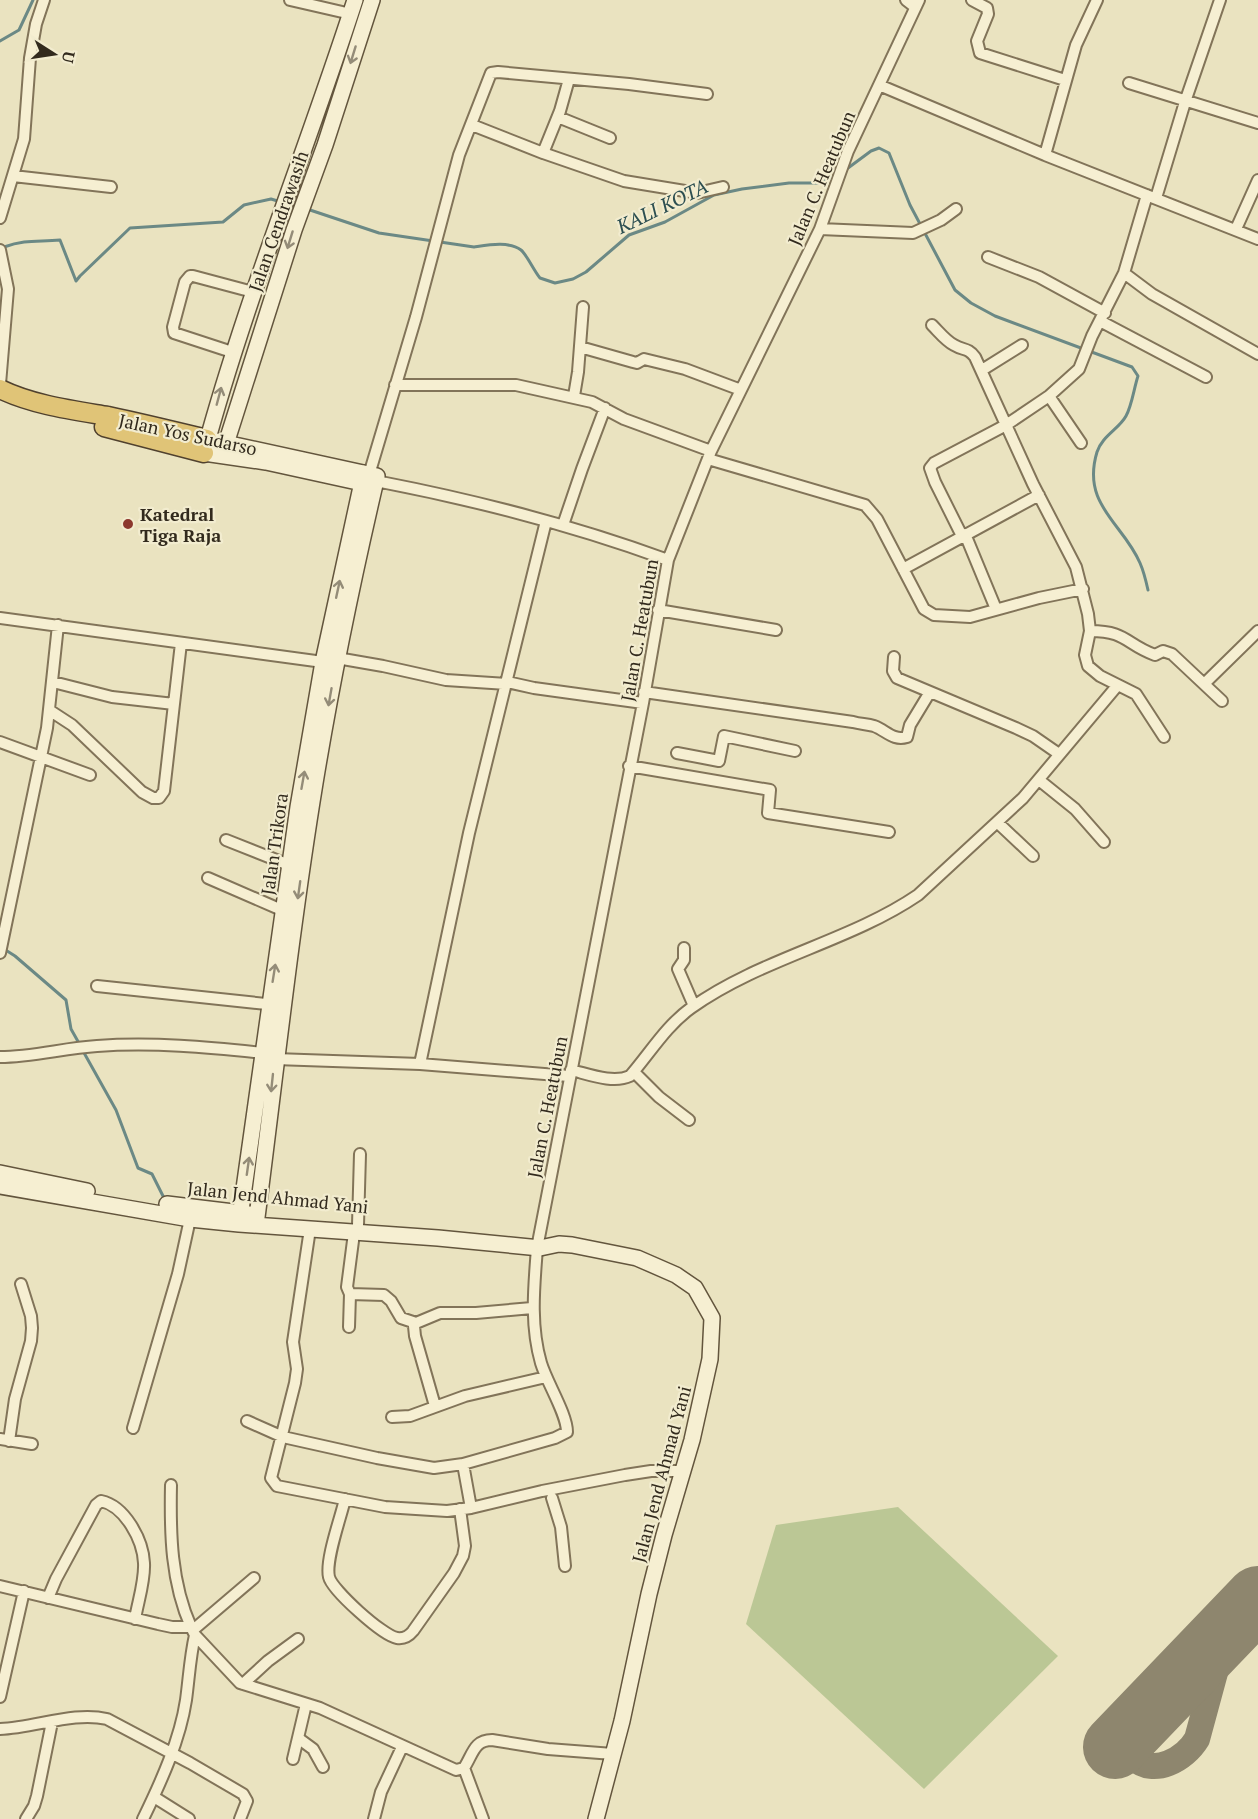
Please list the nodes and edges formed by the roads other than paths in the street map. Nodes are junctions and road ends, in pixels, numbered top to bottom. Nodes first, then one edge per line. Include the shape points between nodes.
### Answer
1 (44, 0) edge
2 (290, 0) edge
3 (372, 0) edge
4 (906, 0) edge
5 (972, 0) edge
6 (1096, 0) edge
7 (1220, 0) edge
8 (917, 3) edge
9 (353, 7) edge
10 (569, 79) junction
11 (1065, 80) junction
12 (1129, 83) dead end
13 (879, 85) junction
14 (707, 94) dead end
15 (1185, 102) junction
16 (317, 115) junction
17 (558, 117) junction
18 (333, 120) junction
19 (1258, 123) edge
20 (472, 124) junction
21 (610, 138) dead end
22 (543, 153) junction
23 (1045, 155) junction
24 (13, 176) junction
25 (1258, 180) edge
26 (111, 187) dead end
27 (723, 187) dead end
28 (1152, 197) junction
29 (956, 209) dead end
30 (0, 218) edge
31 (820, 229) junction
32 (1236, 229) junction
33 (1258, 239) edge
34 (0, 250) edge
35 (987, 256) dead end
36 (261, 266) junction
37 (281, 271) junction
38 (1124, 273) junction
39 (253, 292) junction
40 (583, 308) dead end
41 (1103, 317) junction
42 (932, 325) dead end
43 (1022, 345) dead end
44 (580, 347) junction
45 (232, 352) junction
46 (1258, 354) edge
47 (982, 370) junction
48 (1206, 377) dead end
49 (0, 384) edge
50 (395, 385) junction
51 (0, 388) edge
52 (741, 390) junction
53 (574, 396) junction
54 (1049, 396) junction
55 (0, 399) edge
56 (605, 408) junction
57 (1006, 425) junction
58 (1081, 443) dead end
59 (206, 446) junction
60 (224, 449) junction
61 (710, 455) junction
62 (371, 478) junction
63 (1039, 495) junction
64 (546, 521) junction
65 (563, 525) junction
66 (964, 535) junction
67 (668, 560) junction
68 (903, 569) junction
69 (1083, 589) junction
70 (996, 609) junction
71 (658, 610) junction
72 (1, 621) edge
73 (58, 625) junction
74 (776, 630) dead end
75 (1090, 631) junction
76 (1258, 631) edge
77 (181, 643) junction
78 (894, 657) dead end
79 (330, 660) junction
80 (53, 682) junction
81 (507, 683) junction
82 (1205, 683) junction
83 (1117, 686) junction
84 (930, 692) junction
85 (644, 698) junction
86 (1222, 701) dead end
87 (174, 704) junction
88 (49, 710) junction
89 (1164, 737) dead end
90 (0, 742) edge
91 (795, 751) dead end
92 (676, 753) dead end
93 (1059, 754) junction
94 (41, 756) junction
95 (629, 766) junction
96 (90, 775) dead end
97 (1039, 780) junction
98 (998, 823) junction
99 (889, 832) dead end
100 (226, 840) dead end
101 (1104, 842) dead end
102 (1033, 856) dead end
103 (289, 865) junction
104 (208, 878) dead end
105 (284, 911) junction
106 (684, 948) dead end
107 (0, 952) edge
108 (97, 986) dead end
109 (276, 1005) junction
110 (694, 1006) junction
111 (269, 1056) junction
112 (0, 1057) edge
113 (420, 1064) junction
114 (634, 1072) junction
115 (570, 1073) junction
116 (689, 1120) dead end
117 (360, 1154) dead end
118 (0, 1173) edge
119 (0, 1186) edge
120 (190, 1219) junction
121 (240, 1219) junction
122 (256, 1220) junction
123 (310, 1229) junction
124 (356, 1229) junction
125 (538, 1243) junction
126 (21, 1284) dead end
127 (350, 1294) junction
128 (532, 1308) junction
129 (416, 1323) junction
130 (349, 1327) dead end
131 (546, 1377) junction
132 (435, 1406) junction
133 (392, 1417) dead end
134 (247, 1421) dead end
135 (133, 1428) dead end
136 (283, 1437) junction
137 (5, 1440) edge
138 (32, 1444) dead end
139 (463, 1464) junction
140 (683, 1471) junction
141 (171, 1485) dead end
142 (552, 1498) dead end
143 (345, 1499) junction
144 (466, 1509) junction
145 (565, 1566) dead end
146 (254, 1578) dead end
147 (0, 1586) edge
148 (24, 1591) junction
149 (48, 1598) junction
150 (135, 1619) junction
151 (193, 1631) junction
152 (298, 1639) dead end
153 (2, 1680) edge
154 (243, 1684) junction
155 (0, 1697) edge
156 (306, 1704) junction
157 (52, 1722) junction
158 (0, 1729) edge
159 (298, 1738) junction
160 (402, 1747) junction
161 (171, 1753) junction
162 (613, 1754) junction
163 (293, 1759) dead end
164 (323, 1767) dead end
165 (464, 1768) junction
166 (154, 1797) junction
167 (26, 1819) edge
168 (143, 1819) edge
169 (189, 1819) edge
170 (240, 1819) edge
171 (374, 1819) edge
172 (483, 1819) edge
173 (596, 1819) edge

1 - 24 street via 30,58 24,139
2 - 9 street
3 -> 18 main road, Jalan Cendrawasih
4 - 8 street
5 - 11 street via 987,8 988,14 977,41 980,53
6 - 11 street
7 - 15 street
8 - 13 street, Jalan C. Heatubun
9 - 16 main road, Jalan Cendrawasih
10 - 14 street
10 - 17 street
10 - 20 street via 491,74
11 - 23 street
12 - 15 street
13 - 23 street
13 - 31 street, Jalan C. Heatubun via 848,152
15 - 19 street
15 - 28 street
16 - 18 main road
16 - 36 main road, Jalan Cendrawasih
17 - 21 street
17 - 22 street
18 -> 37 main road, Jalan Cendrawasih
20 - 22 street
20 - 50 street via 456,165
22 - 27 street via 635,184 697,193
23 - 28 street
24 - 26 street
24 - 30 street
25 - 32 street
28 - 32 street
28 - 38 street
29 - 31 street via 913,233
31 - 52 street, Jalan C. Heatubun
32 - 33 street
34 - 49 street via 8,289
35 - 41 street via 1039,277
36 - 37 main road
36 - 39 main road, Jalan Cendrawasih
37 - 60 main road, Jalan Cendrawasih
38 - 41 street
38 - 46 street via 1152,294
39 - 45 main road, Jalan Cendrawasih
39 - 45 street via 193,276 185,282 174,333
40 - 44 street
41 - 48 street
41 - 54 street via 1079,369
42 - 47 street via 951,343 971,351
43 - 47 street
44 - 52 street via 637,363 644,359 674,366
44 - 53 street
59 -> 45 main road, Jalan Cendrawasih
47 - 57 street
50 - 53 street via 516,384
50 - 62 street
51 - 59 highway, Jalan Yos Sudarso via 72,410 149,424
52 - 61 street, Jalan C. Heatubun
53 - 56 street
54 - 57 street
54 - 58 street
55 - 59 highway, Jalan Yos Sudarso via 18,407
56 - 61 street
56 - 65 street
57 - 63 street
57 - 66 street via 930,468
59 - 60 main road, Jalan Yos Sudarso
60 - 62 main road, Jalan Yos Sudarso
61 - 67 street, Jalan C. Heatubun
61 - 68 street via 865,505
62 - 64 street
62 - 79 main road, Jalan Trikora
63 - 66 street
63 - 69 street via 1070,554
64 - 65 street
64 - 81 street
65 - 67 street
66 - 68 street
66 - 70 street
67 - 71 street, Jalan C. Heatubun
68 - 70 street via 924,609 934,615 970,617
69 - 70 street
69 - 75 street
71 - 74 street
71 - 85 street, Jalan C. Heatubun
72 - 73 street
73 - 77 street
73 - 80 street
75 - 82 street via 1119,634 1155,656 1167,651
75 - 83 street via 1085,655 1088,666
76 - 82 street
77 - 79 street
77 - 87 street
78 - 84 street via 897,678
79 - 81 street via 383,666 446,680
103 -> 79 main road, Jalan Trikora
79 -> 109 main road, Jalan Trikora via 315,784
80 - 87 street via 112,697
80 - 88 street
81 - 85 street
81 - 113 street via 469,832
82 - 86 street
83 - 89 street via 1136,694
83 - 93 street
84 - 85 street via 910,725 908,737 900,739 875,726 853,722
84 - 93 street via 1033,736
85 - 95 street, Jalan C. Heatubun
87 - 88 street via 164,791 159,798 142,792 72,726
88 - 94 street
90 - 94 street
91 - 92 street via 724,736 719,761
93 - 97 street
94 - 96 street
94 - 107 street
95 - 99 street via 770,790 768,813
95 - 115 street, Jalan C. Heatubun
97 - 98 street
97 - 101 street via 1075,809
98 - 102 street
98 - 110 street via 904,904 762,967
100 - 103 street
103 - 105 main road, Jalan Trikora
104 - 105 street
109 -> 105 main road, Jalan Trikora
106 - 110 street via 684,960 678,969
108 - 109 street
109 - 111 main road, Jalan Trikora
110 - 114 street via 676,1020
111 - 112 street via 201,1047 137,1045
111 - 113 street
121 -> 111 main road, Jalan Trikora
111 -> 122 main road, Jalan Trikora
113 - 115 street
114 - 115 street via 618,1079
114 - 116 street
115 - 125 street, Jalan C. Heatubun
117 - 124 street
118 - 121 main road, Jalan Jend Ahmad Yani
119 - 120 main road, Jalan Jend Ahmad Yani
120 - 121 main road, Jalan Jend Ahmad Yani
120 - 135 street
121 - 122 main road, Jalan Jend Ahmad Yani
122 - 123 main road, Jalan Jend Ahmad Yani
122 - 124 main road, Jalan Jend Ahmad Yani
123 - 124 main road, Jalan Jend Ahmad Yani
123 - 136 street via 293,1342 297,1369
124 - 125 main road, Jalan Jend Ahmad Yani
124 - 127 street via 347,1287
125 - 128 street, Jalan C. Heatubun
125 - 140 main road, Jalan Jend Ahmad Yani via 600,1249 637,1258 695,1288 705,1303 712,1318 710,1359
126 - 137 street via 32,1316 31,1341
127 - 129 street via 384,1295 401,1318
127 - 130 street
128 - 129 street via 440,1313
128 - 131 street, Jalan C. Heatubun
129 - 132 street via 415,1336
131 - 132 street
131 - 139 street, Jalan C. Heatubun via 566,1434
132 - 133 street via 410,1416
134 - 136 street, Jalan C. Heatubun
136 - 139 street, Jalan C. Heatubun via 422,1467
136 - 143 street via 273,1472 277,1486
137 - 138 street
139 - 144 street
140 - 144 street via 625,1475
140 - 162 main road, Jalan Jend Ahmad Yani
141 - 151 street via 171,1550 182,1603
142 - 145 street via 561,1527
143 - 144 street via 400,1509
143 - 144 street via 329,1580 382,1631 400,1638 410,1635 460,1564 465,1546
146 - 151 street
147 - 148 street
148 - 149 street
148 - 153 street
149 - 150 street
149 - 150 street via 101,1501 131,1524 142,1551 143,1573
150 - 151 street
151 - 154 street
151 - 161 street via 186,1701
152 - 154 street
153 - 155 street
154 - 156 street
156 - 159 street
156 - 160 street
157 - 158 street
157 - 161 street via 74,1717 107,1719
157 - 167 street via 37,1796
159 - 163 street
159 - 164 street via 314,1749
160 - 165 street via 456,1770
160 - 171 street via 386,1779
161 - 166 street
161 - 170 street via 246,1796
162 - 165 street via 484,1740 478,1742
162 - 173 main road, Jalan Jend Ahmad Yani
165 - 172 street
166 - 168 street
166 - 169 street

